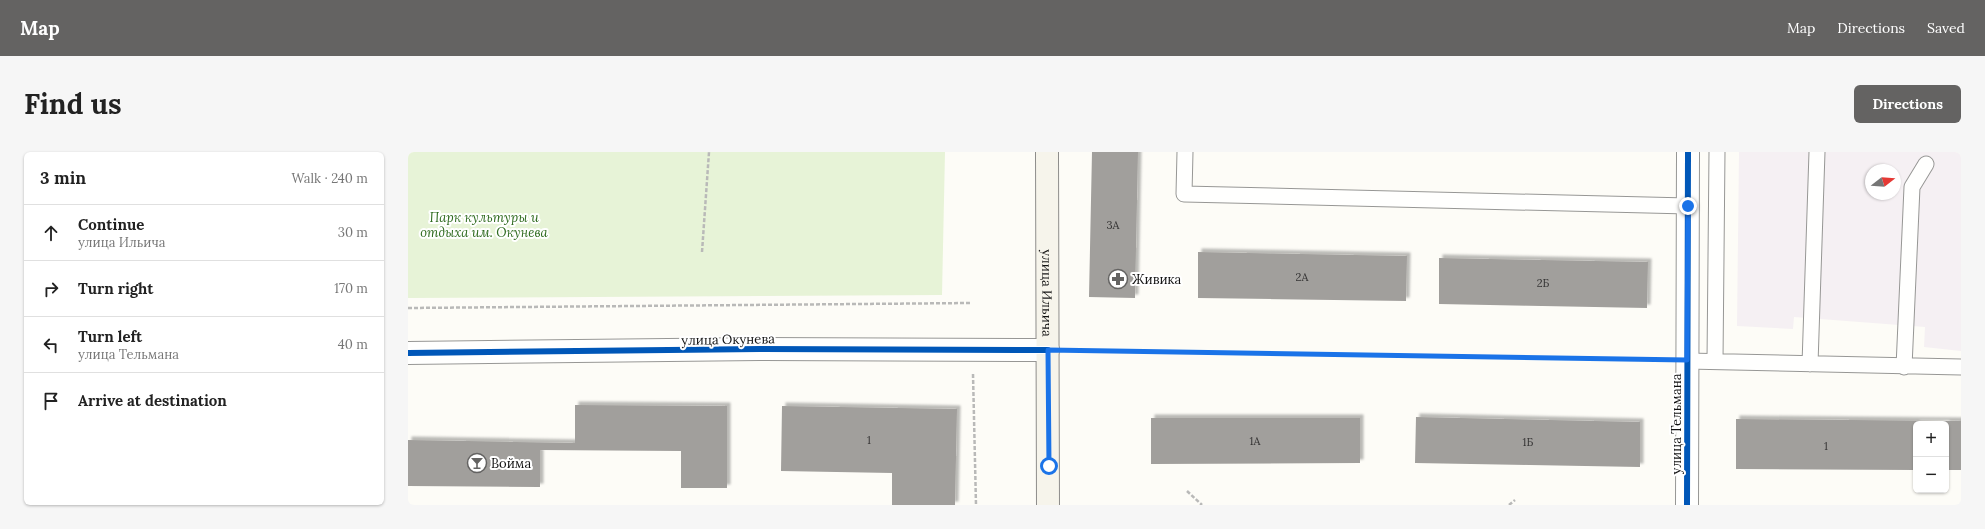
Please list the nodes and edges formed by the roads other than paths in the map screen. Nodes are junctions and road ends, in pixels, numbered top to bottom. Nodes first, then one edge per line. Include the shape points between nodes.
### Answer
1 (1047, 152) edge
2 (1185, 152) edge
3 (1688, 152) edge
4 (1717, 152) edge
5 (1818, 152) edge
6 (1926, 164) dead end
7 (1688, 206) junction
8 (1048, 350) junction
9 (408, 353) edge
10 (1687, 360) junction
11 (1715, 361) junction
12 (1810, 364) junction
13 (1904, 367) junction
14 (1961, 367) edge
15 (1048, 505) edge
16 (1687, 505) edge

1 - 8 street, улица Ильича
2 - 7 lane via 1184,194
3 - 7 street, улица Тельмана
4 - 11 lane
5 - 12 lane
6 - 13 lane via 1912,187
7 - 10 street, улица Тельмана
8 - 9 street, улица Окунева via 760,349
8 - 15 street, улица Ильича
10 - 11 lane
10 - 16 street, улица Тельмана
11 - 12 lane
12 - 13 lane
13 - 14 lane

